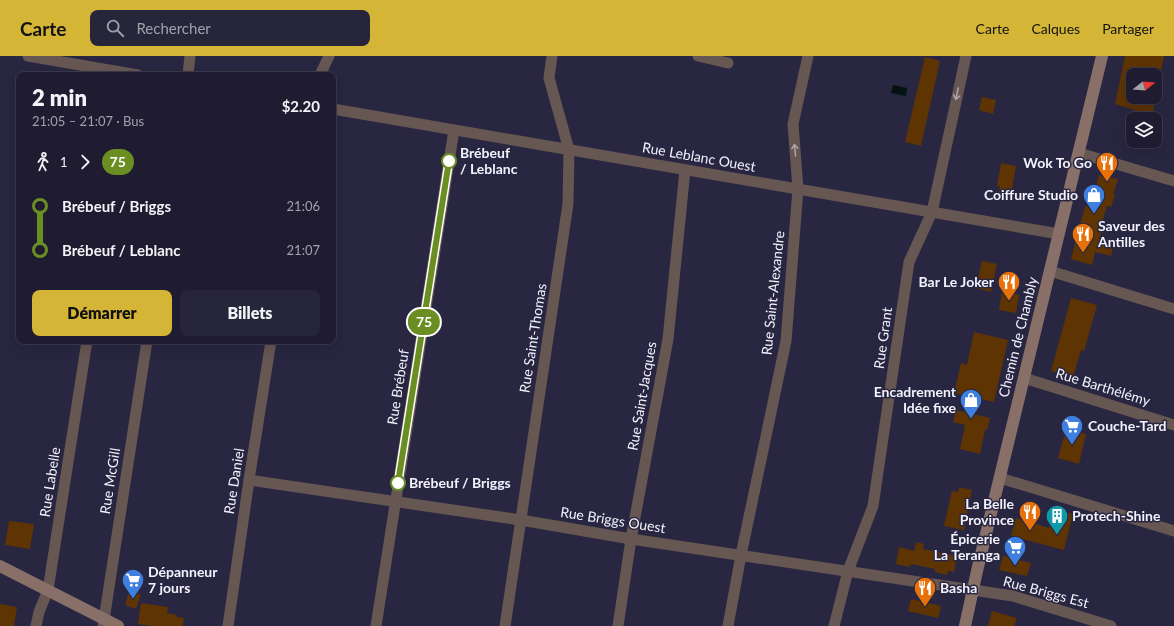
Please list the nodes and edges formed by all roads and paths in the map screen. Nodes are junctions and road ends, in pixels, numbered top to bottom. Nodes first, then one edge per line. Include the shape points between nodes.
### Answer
1 (28, 56) edge
2 (190, 56) edge
3 (329, 56) edge
4 (552, 56) edge
5 (698, 56) edge
6 (808, 56) edge
7 (966, 56) edge
8 (1102, 56) edge
9 (728, 63) dead end
10 (120, 72) edge
11 (188, 72) edge
12 (321, 72) edge
13 (336, 110) edge
14 (454, 130) junction
15 (569, 150) junction
16 (1079, 153) junction
17 (685, 170) junction
18 (1174, 181) edge
19 (798, 189) junction
20 (932, 212) junction
21 (1059, 234) junction
22 (1050, 271) junction
23 (1174, 308) edge
24 (87, 344) edge
25 (147, 344) edge
26 (271, 344) edge
27 (1024, 378) junction
28 (1174, 425) edge
29 (1000, 478) junction
30 (249, 480) junction
31 (395, 502) junction
32 (521, 520) junction
33 (1174, 531) edge
34 (631, 539) junction
35 (741, 555) junction
36 (0, 566) edge
37 (848, 571) junction
38 (48, 590) junction
39 (972, 590) junction
40 (104, 622) edge
41 (36, 626) edge
42 (118, 626) edge
43 (228, 626) edge
44 (376, 626) edge
45 (505, 626) edge
46 (618, 626) edge
47 (728, 626) edge
48 (834, 626) edge
49 (965, 626) edge
50 (1111, 626) edge

1 - 10 street
2 - 11 street
3 - 12 street
4 - 15 street, Rue Saint-Thomas via 549,78
5 - 9 street
19 -> 6 street, Rue Saint-Alexandre via 793,124
7 -> 20 street, Rue Grant
8 - 16 main road, Chemin de Chambly
13 - 14 street, Rue Leblanc Ouest
14 - 15 street, Rue Leblanc Ouest
14 - 31 street, Rue Brébeuf
15 - 17 street, Rue Leblanc Ouest
15 - 32 street, Rue Saint-Thomas via 568,204
16 - 18 street
16 - 21 main road, Chemin de Chambly
17 - 19 street, Rue Leblanc Ouest
17 - 34 street, Rue Saint-Jacques via 668,339
19 - 20 street, Rue Leblanc Ouest
19 - 35 street, Rue Saint-Alexandre via 786,342
20 - 21 street, Rue Leblanc Ouest
20 - 37 street, Rue Grant via 909,262 873,506
21 - 22 main road, Chemin de Chambly
22 - 23 street
22 - 27 main road, Chemin de Chambly
24 - 38 street, Rue Labelle
25 - 40 street, Rue McGill
26 - 30 street, Rue Daniel
27 - 28 street, Rue Barthélémy
27 - 29 main road, Chemin de Chambly
29 - 33 street
29 - 39 main road, Chemin de Chambly
30 - 31 street, Rue Briggs Ouest
30 - 43 street, Rue Daniel
31 - 32 street, Rue Briggs Ouest
31 - 44 street, Rue Brébeuf
32 - 34 street, Rue Briggs Ouest
32 - 45 street, Rue Saint-Thomas
34 - 35 street, Rue Briggs Ouest
34 - 46 street, Rue Saint-Jacques
35 - 37 street, Rue Briggs Ouest
35 - 47 street, Rue Saint-Alexandre
36 - 38 main road
37 - 39 street, Rue Briggs Ouest
37 - 48 street, Rue Grant
38 - 40 main road
38 - 41 street, Rue Labelle
39 - 49 main road, Chemin de Chambly
39 - 50 street, Rue Briggs Est via 1013,596
40 - 42 main road

